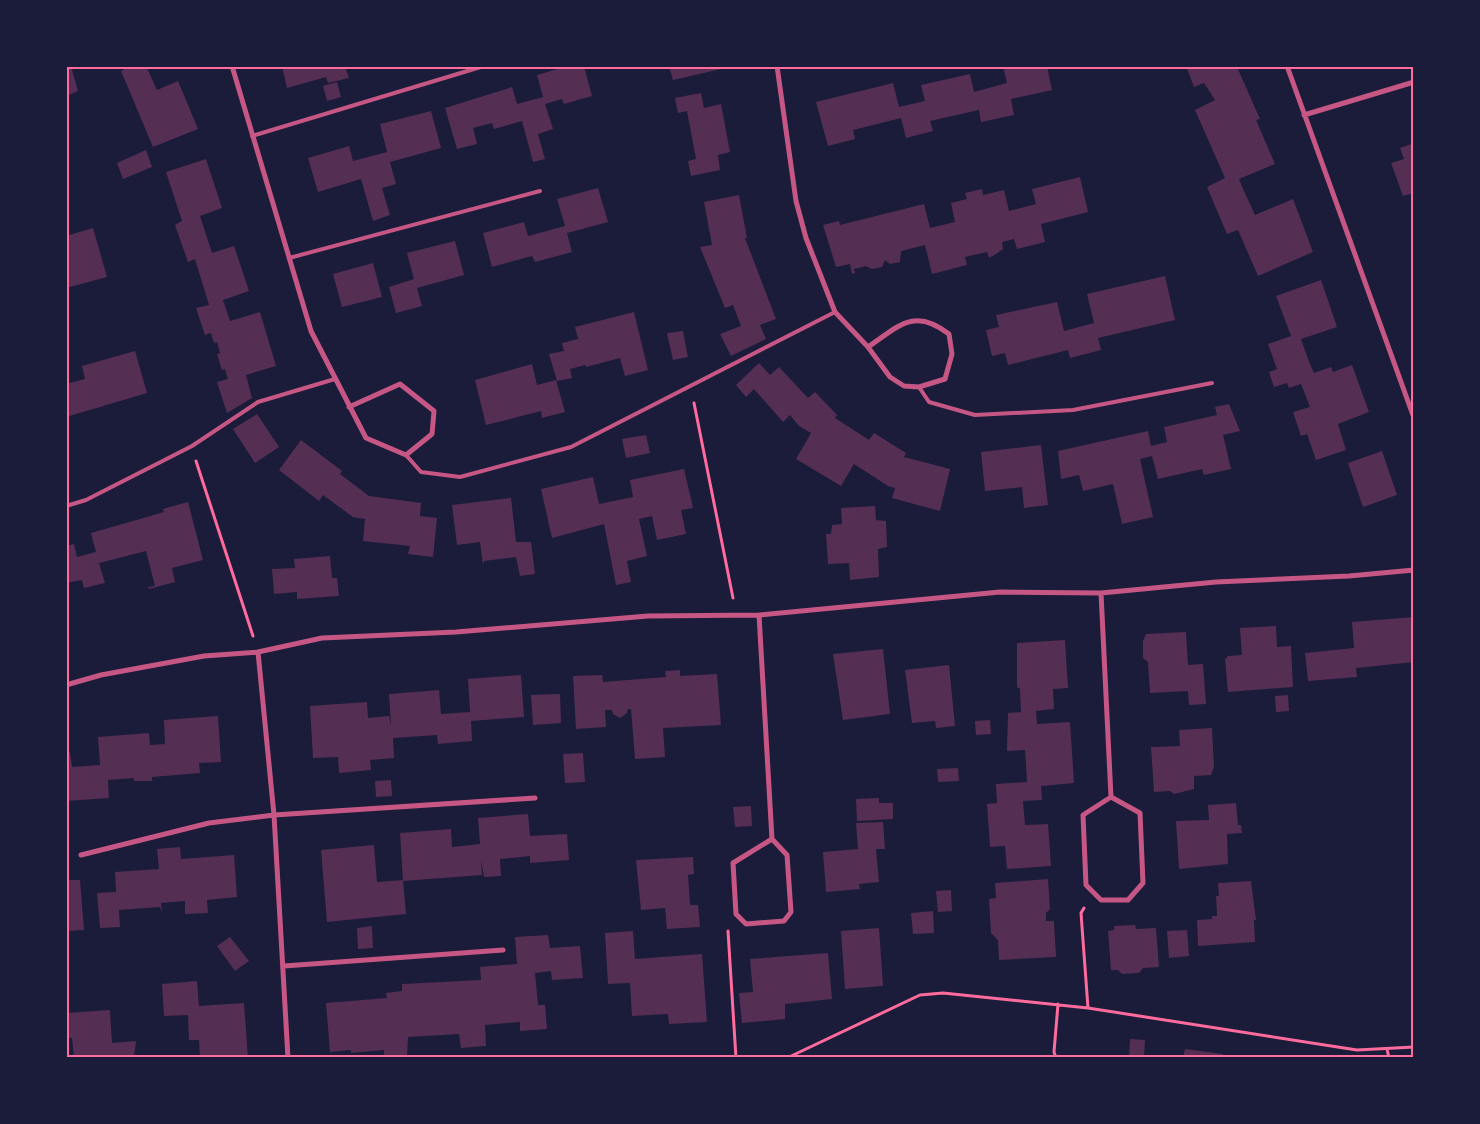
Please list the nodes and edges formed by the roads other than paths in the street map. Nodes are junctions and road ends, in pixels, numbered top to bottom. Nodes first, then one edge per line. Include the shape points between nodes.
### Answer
1 (232, 66) edge
2 (484, 66) edge
3 (777, 66) edge
4 (1287, 66) edge
5 (1414, 82) edge
6 (1304, 115) junction
7 (252, 136) junction
8 (540, 191) dead end
9 (289, 258) junction
10 (835, 312) junction
11 (868, 347) junction
12 (335, 379) junction
13 (1212, 382) dead end
14 (919, 388) junction
15 (349, 407) junction
16 (1414, 418) edge
17 (406, 455) junction
18 (66, 506) edge
19 (1414, 570) edge
20 (1101, 593) junction
21 (759, 615) junction
22 (258, 652) junction
23 (66, 685) edge
24 (1111, 797) junction
25 (535, 798) dead end
26 (274, 815) junction
27 (772, 839) junction
28 (81, 855) dead end
29 (504, 950) dead end
30 (284, 966) junction
31 (288, 1058) edge

1 - 7 street
2 - 7 lane
3 - 10 street via 796,202 806,238
4 - 6 street
5 - 6 street
6 - 16 street
7 - 9 street
8 - 9 lane
9 - 12 street via 311,330
10 - 11 street
10 - 17 lane via 572,447 460,477 420,472
11 - 14 street via 890,377 904,386
11 - 14 street via 901,325 918,320 942,328 949,334 952,354 945,379
12 - 15 street
12 - 18 lane via 258,402 192,446 86,500
13 - 14 lane via 1073,410 974,415 929,402
15 - 17 street via 366,438
15 - 17 street via 400,384 434,411 432,434
19 - 20 street via 1216,582
20 - 21 street via 1000,592
20 - 24 street
21 - 22 street via 648,616 456,632 322,638
21 - 27 street
22 - 23 street via 204,656 101,674
22 - 26 street
24 - 24 street via 1083,815 1086,884 1101,900 1128,900 1143,883 1140,813
25 - 26 street
26 - 28 street via 209,823
26 - 30 street
27 - 27 street via 788,855 791,912 784,921 746,924 736,914 733,863
29 - 30 street
30 - 31 street

